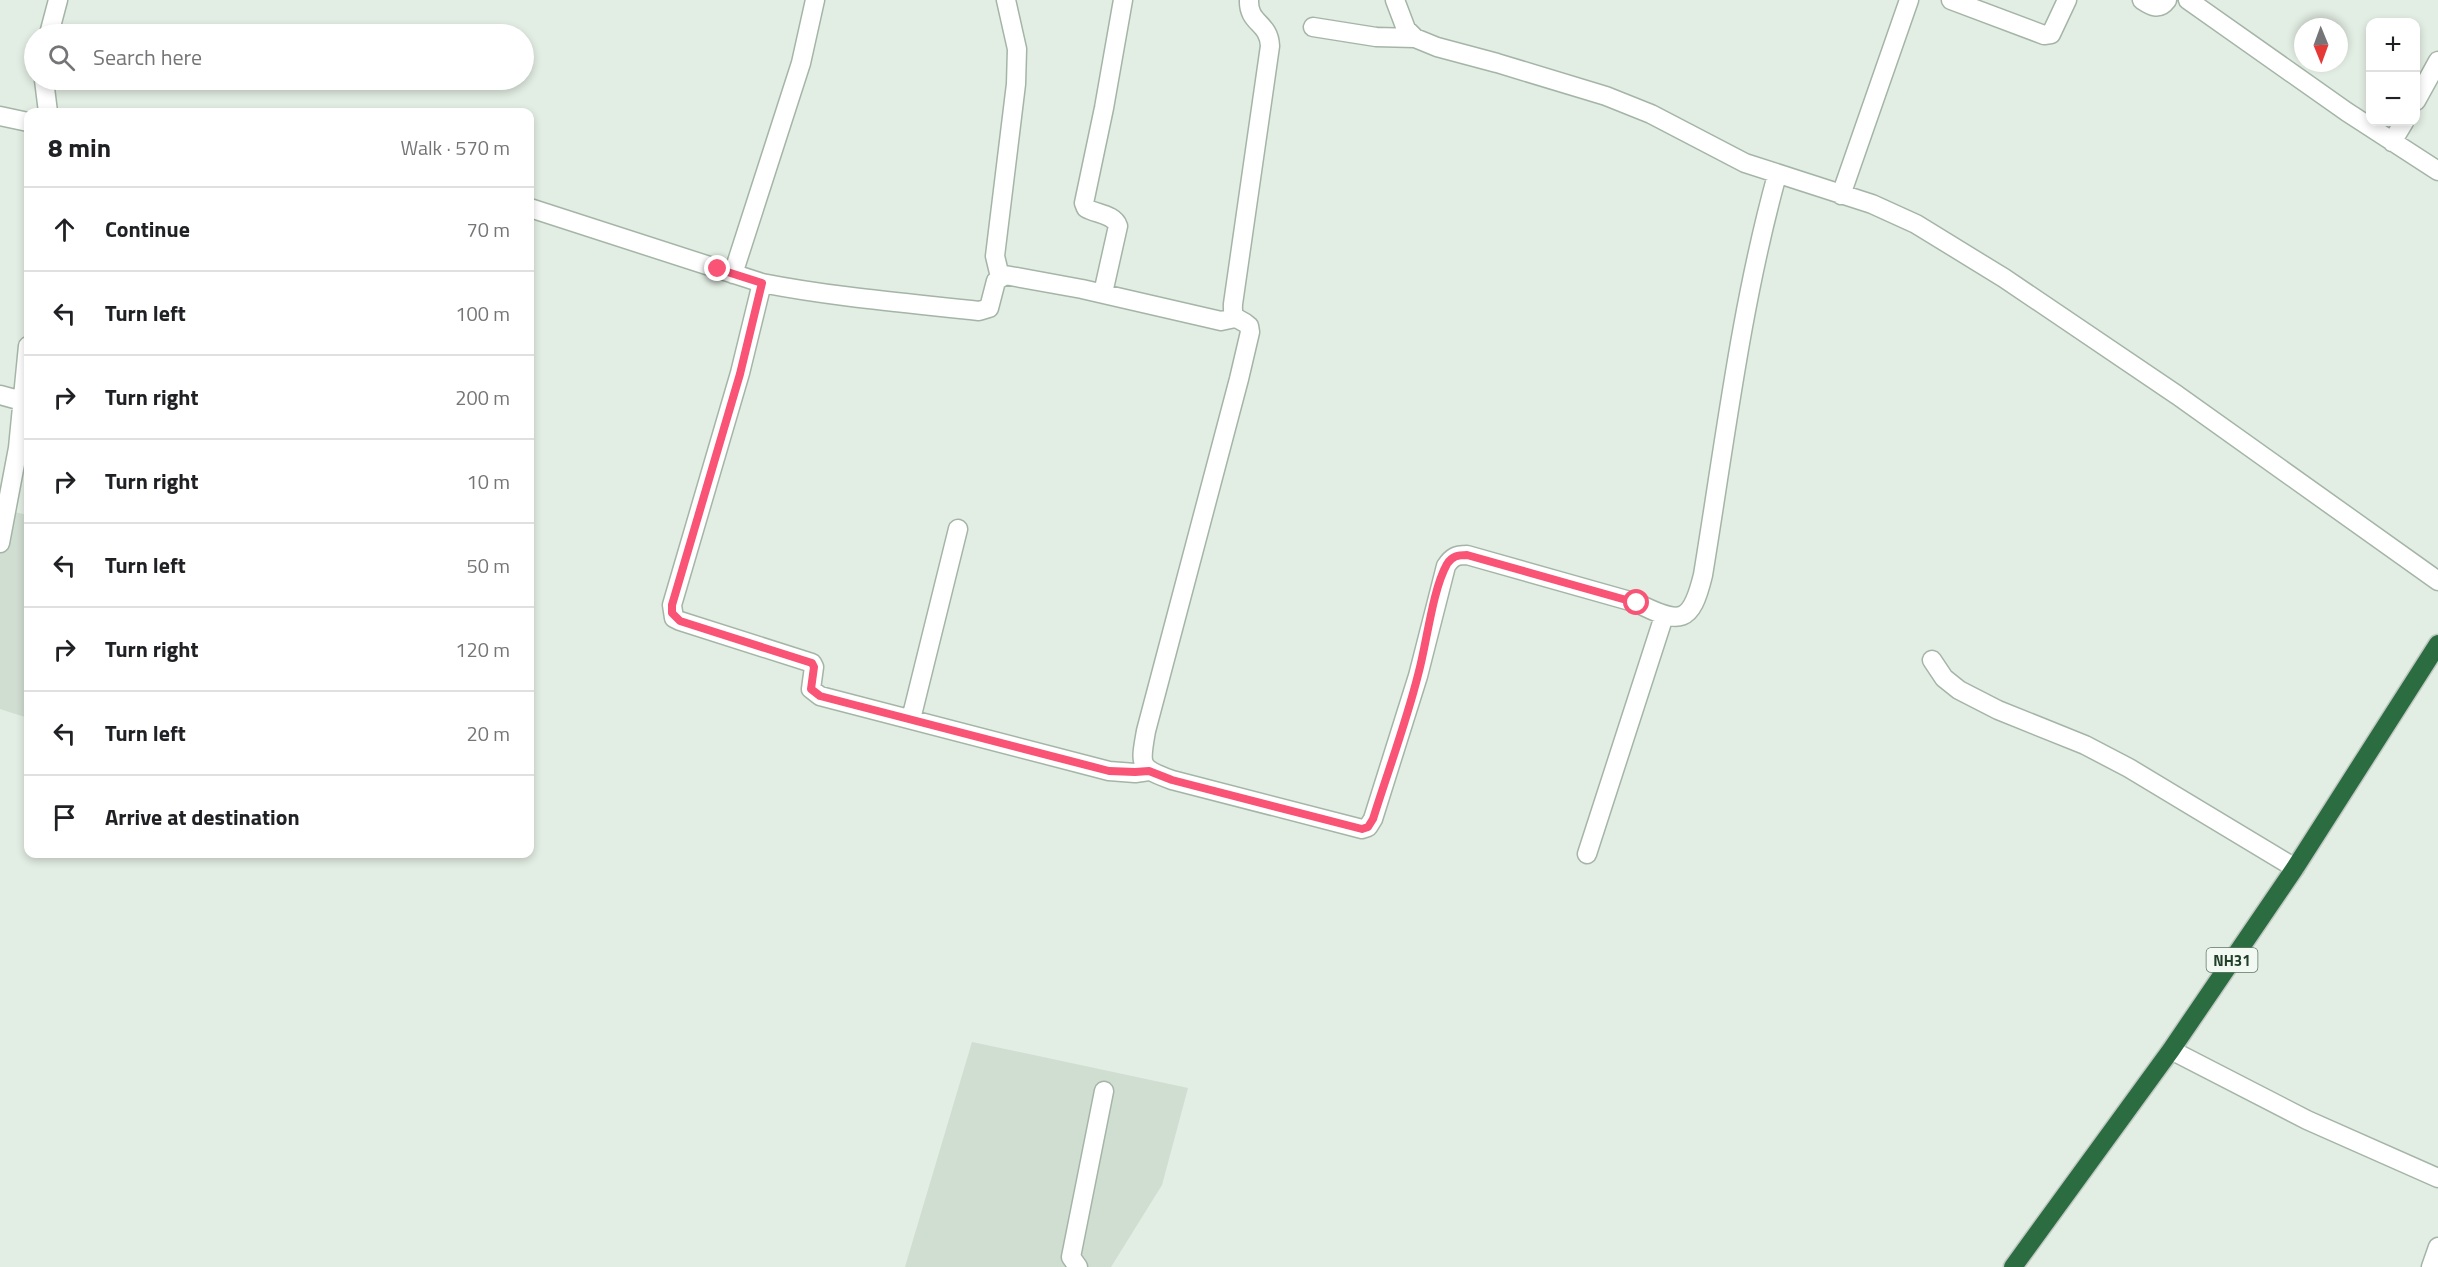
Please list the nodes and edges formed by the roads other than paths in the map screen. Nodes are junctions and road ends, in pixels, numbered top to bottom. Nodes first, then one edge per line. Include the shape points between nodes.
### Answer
1 (58, 0) edge
2 (814, 0) edge
3 (1006, 0) edge
4 (1123, 0) edge
5 (1249, 0) edge
6 (1395, 0) edge
7 (1909, 0) edge
8 (1950, 0) edge
9 (2067, 0) edge
10 (2142, 0) edge
11 (2168, 0) edge
12 (2188, 0) edge
13 (52, 24) edge
14 (1313, 27) dead end
15 (1415, 38) junction
16 (2438, 61) edge
17 (45, 90) edge
18 (2420, 92) edge
19 (48, 108) edge
20 (0, 116) edge
21 (24, 121) edge
22 (2402, 126) edge
23 (2392, 142) junction
24 (2438, 171) edge
25 (1777, 175) junction
26 (1841, 195) junction
27 (534, 209) edge
28 (734, 274) junction
29 (1000, 277) junction
30 (762, 283) junction
31 (1103, 294) junction
32 (1235, 318) junction
33 (24, 382) edge
34 (0, 395) edge
35 (22, 400) junction
36 (958, 529) dead end
37 (0, 543) edge
38 (2438, 581) edge
39 (1664, 616) junction
40 (2438, 644) edge
41 (1932, 660) dead end
42 (911, 719) junction
43 (1149, 771) junction
44 (1587, 854) dead end
45 (2295, 867) junction
46 (2171, 1050) junction
47 (1104, 1091) dead end
48 (2438, 1178) edge
49 (2438, 1247) edge
50 (1078, 1267) edge
51 (2013, 1267) edge
52 (2431, 1267) edge

1 - 13 street
2 - 28 street via 801,63
3 - 29 street via 1017,49 995,256
4 - 31 street via 1084,203 1090,211 1113,219 1118,226
5 - 32 street via 1251,14 1270,35 1270,46 1233,304
6 - 15 street via 1406,29
7 - 26 street
8 - 9 street via 2044,35 2055,28
10 - 11 street via 2159,7
12 - 23 street
14 - 15 street via 1376,37
15 - 25 street via 1606,96
16 - 18 street
17 - 19 street
20 - 21 street
22 - 23 street
23 - 24 street
25 - 26 street
25 - 39 street via 1753,276 1697,600 1691,611 1683,615
26 - 38 street via 1916,224 1971,256 2177,395
27 - 28 street
28 - 30 street
29 - 30 street via 989,308 979,310 865,299
29 - 31 street
30 - 42 street via 672,613 680,621 812,663 811,689 820,696
31 - 32 street via 1208,318
32 - 43 street via 1245,322 1250,332 1146,731 1142,753 1143,764
33 - 35 street
34 - 35 street
35 - 37 street via 12,490
36 - 42 street
39 - 43 street via 1637,603 1458,555 1446,566 1418,676 1368,827 1362,829
39 - 44 street
40 - 45 highway, NH31
41 - 45 street via 1944,678 1959,690 2129,768
42 - 43 street via 1109,771
45 - 46 highway, NH31
46 - 48 street via 2307,1120
46 - 51 highway, NH31
47 - 50 street via 1071,1257
49 - 52 street

